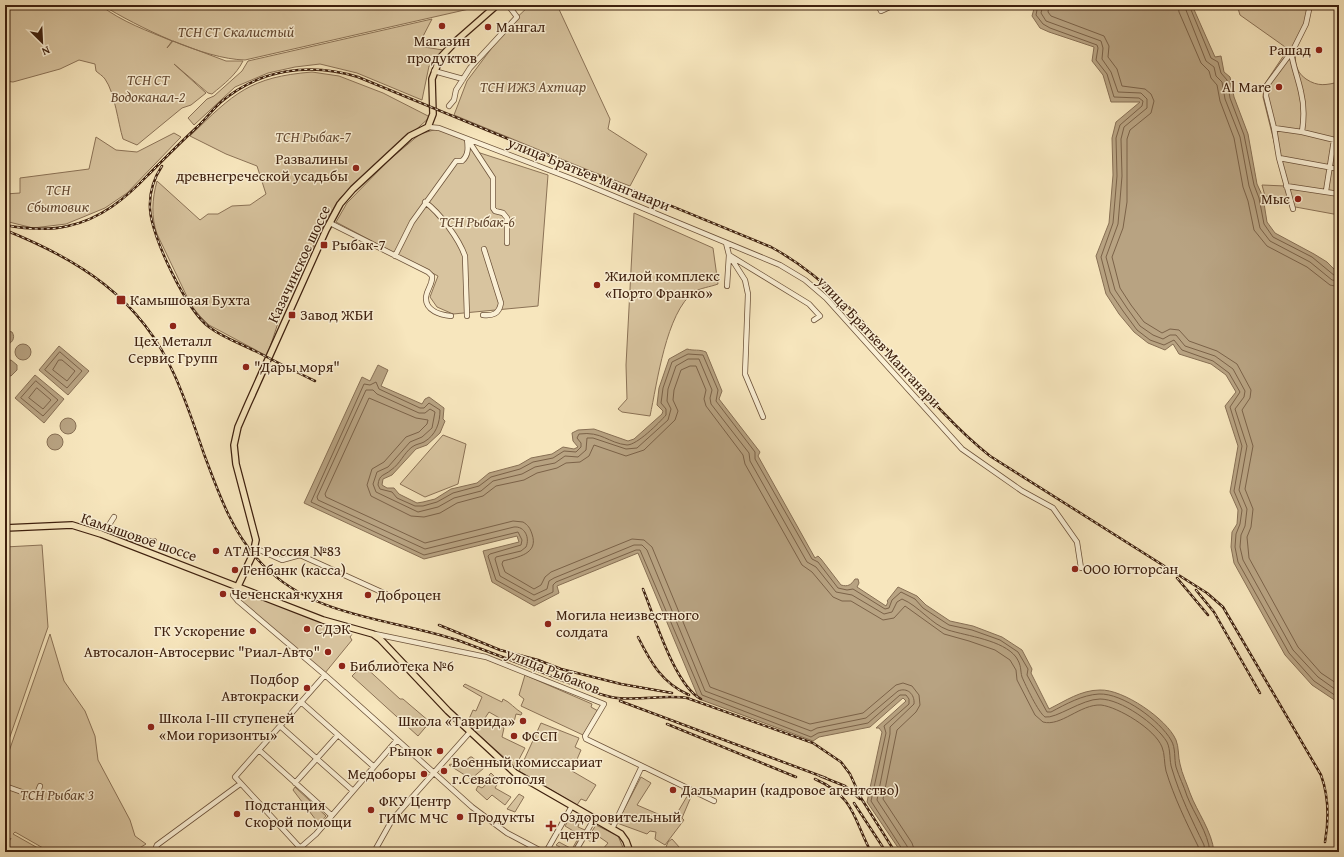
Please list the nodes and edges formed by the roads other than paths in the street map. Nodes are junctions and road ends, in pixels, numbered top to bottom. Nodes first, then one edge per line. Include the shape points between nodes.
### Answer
1 (497, 5) edge
2 (508, 5) edge
3 (878, 5) edge
4 (894, 5) edge
5 (1310, 5) edge
6 (1291, 52) junction
7 (434, 71) junction
8 (463, 79) junction
9 (449, 106) dead end
10 (428, 127) junction
11 (1274, 128) junction
12 (1302, 132) junction
13 (467, 138) junction
14 (1337, 140) edge
15 (1279, 158) junction
16 (1330, 167) junction
17 (1339, 169) edge
18 (1286, 186) junction
19 (1326, 191) junction
20 (1339, 194) edge
21 (425, 202) junction
22 (1292, 208) dead end
23 (330, 222) junction
24 (507, 243) dead end
25 (726, 243) junction
26 (484, 249) dead end
27 (729, 254) junction
28 (395, 256) junction
29 (727, 286) dead end
30 (484, 315) dead end
31 (451, 316) dead end
32 (467, 316) dead end
33 (814, 320) dead end
34 (763, 417) dead end
35 (114, 518) dead end
36 (5, 528) edge
37 (154, 541) dead end
38 (255, 548) junction
39 (1081, 568) dead end
40 (238, 586) junction
41 (386, 594) dead end
42 (373, 634) junction
43 (325, 675) junction
44 (301, 702) junction
45 (280, 726) junction
46 (470, 732) junction
47 (338, 735) junction
48 (397, 740) junction
49 (259, 750) junction
50 (317, 758) junction
51 (373, 766) junction
52 (642, 766) junction
53 (434, 772) junction
54 (295, 783) junction
55 (240, 784) junction
56 (5, 786) edge
57 (40, 786) dead end
58 (352, 790) junction
59 (714, 801) dead end
60 (572, 806) junction
61 (331, 815) junction
62 (594, 819) junction
63 (612, 829) junction
64 (302, 850) edge
65 (154, 852) edge
66 (374, 852) edge
67 (544, 852) edge
68 (575, 852) edge
69 (630, 852) edge

1 - 7 main road via 448,48
2 - 8 street via 517,16
3 - 4 street via 881,11
5 - 6 street via 1306,24
6 - 11 street via 1268,86 1266,96
6 - 12 street via 1302,93
7 - 8 street
7 - 10 main road via 431,88 433,114
8 - 9 street
10 - 13 street, улица Братьев Манганари via 439,128
10 - 23 main road, Казачинское шоссе via 410,136 353,189 340,204
11 - 12 street
11 - 15 street
12 - 14 street
13 - 21 street via 466,157 462,161 456,161
13 - 24 street via 493,178 493,208 507,218
13 - 25 street, улица Братьев Манганари
14 - 16 street
15 - 16 street
15 - 18 street
16 - 17 street
16 - 19 street
18 - 19 street
18 - 22 street
19 - 20 street
21 - 28 street
21 - 32 street via 438,210 462,247 465,256
23 - 28 street
23 - 38 main road, Казачинское шоссе via 248,404 234,445 236,464 255,531
25 - 27 street
25 - 39 street, улица Братьев Манганари via 780,265 805,280 826,298 962,449 1022,491 1053,508 1077,542
26 - 30 street via 501,303 496,314
27 - 29 street
27 - 33 street via 809,304 820,316
27 - 34 street via 745,280 748,294 745,374
28 - 31 street via 432,276 433,280 426,296 427,303 434,312
35 - 37 street via 107,528 122,536 143,542
36 - 40 main road, Камышовое шоссе via 72,526 102,534
38 - 40 main road, Казачинское шоссе
38 - 41 street via 282,560 300,555
40 - 42 main road, Камышовое шоссе via 323,620
40 - 43 street via 233,595 238,601
42 - 46 main road
42 - 52 street, улица Рыбаков via 486,657 604,704 585,736 586,739
43 - 44 street
43 - 48 street
44 - 45 street
44 - 47 street
45 - 49 street
45 - 50 street
46 - 53 street
46 - 60 main road via 515,773
47 - 50 street
47 - 51 street
48 - 51 street
48 - 53 street
49 - 54 street
49 - 55 street via 235,777
50 - 54 street
50 - 58 street
51 - 58 street
52 - 59 street
52 - 63 street
53 - 66 street via 392,820
53 - 67 street via 476,810 507,833
54 - 61 street
55 - 64 street
55 - 65 street via 157,844
56 - 57 street via 36,797
58 - 61 street
60 - 62 main road
60 - 67 street
61 - 64 street
62 - 63 main road
62 - 68 street
63 - 69 main road via 624,838

